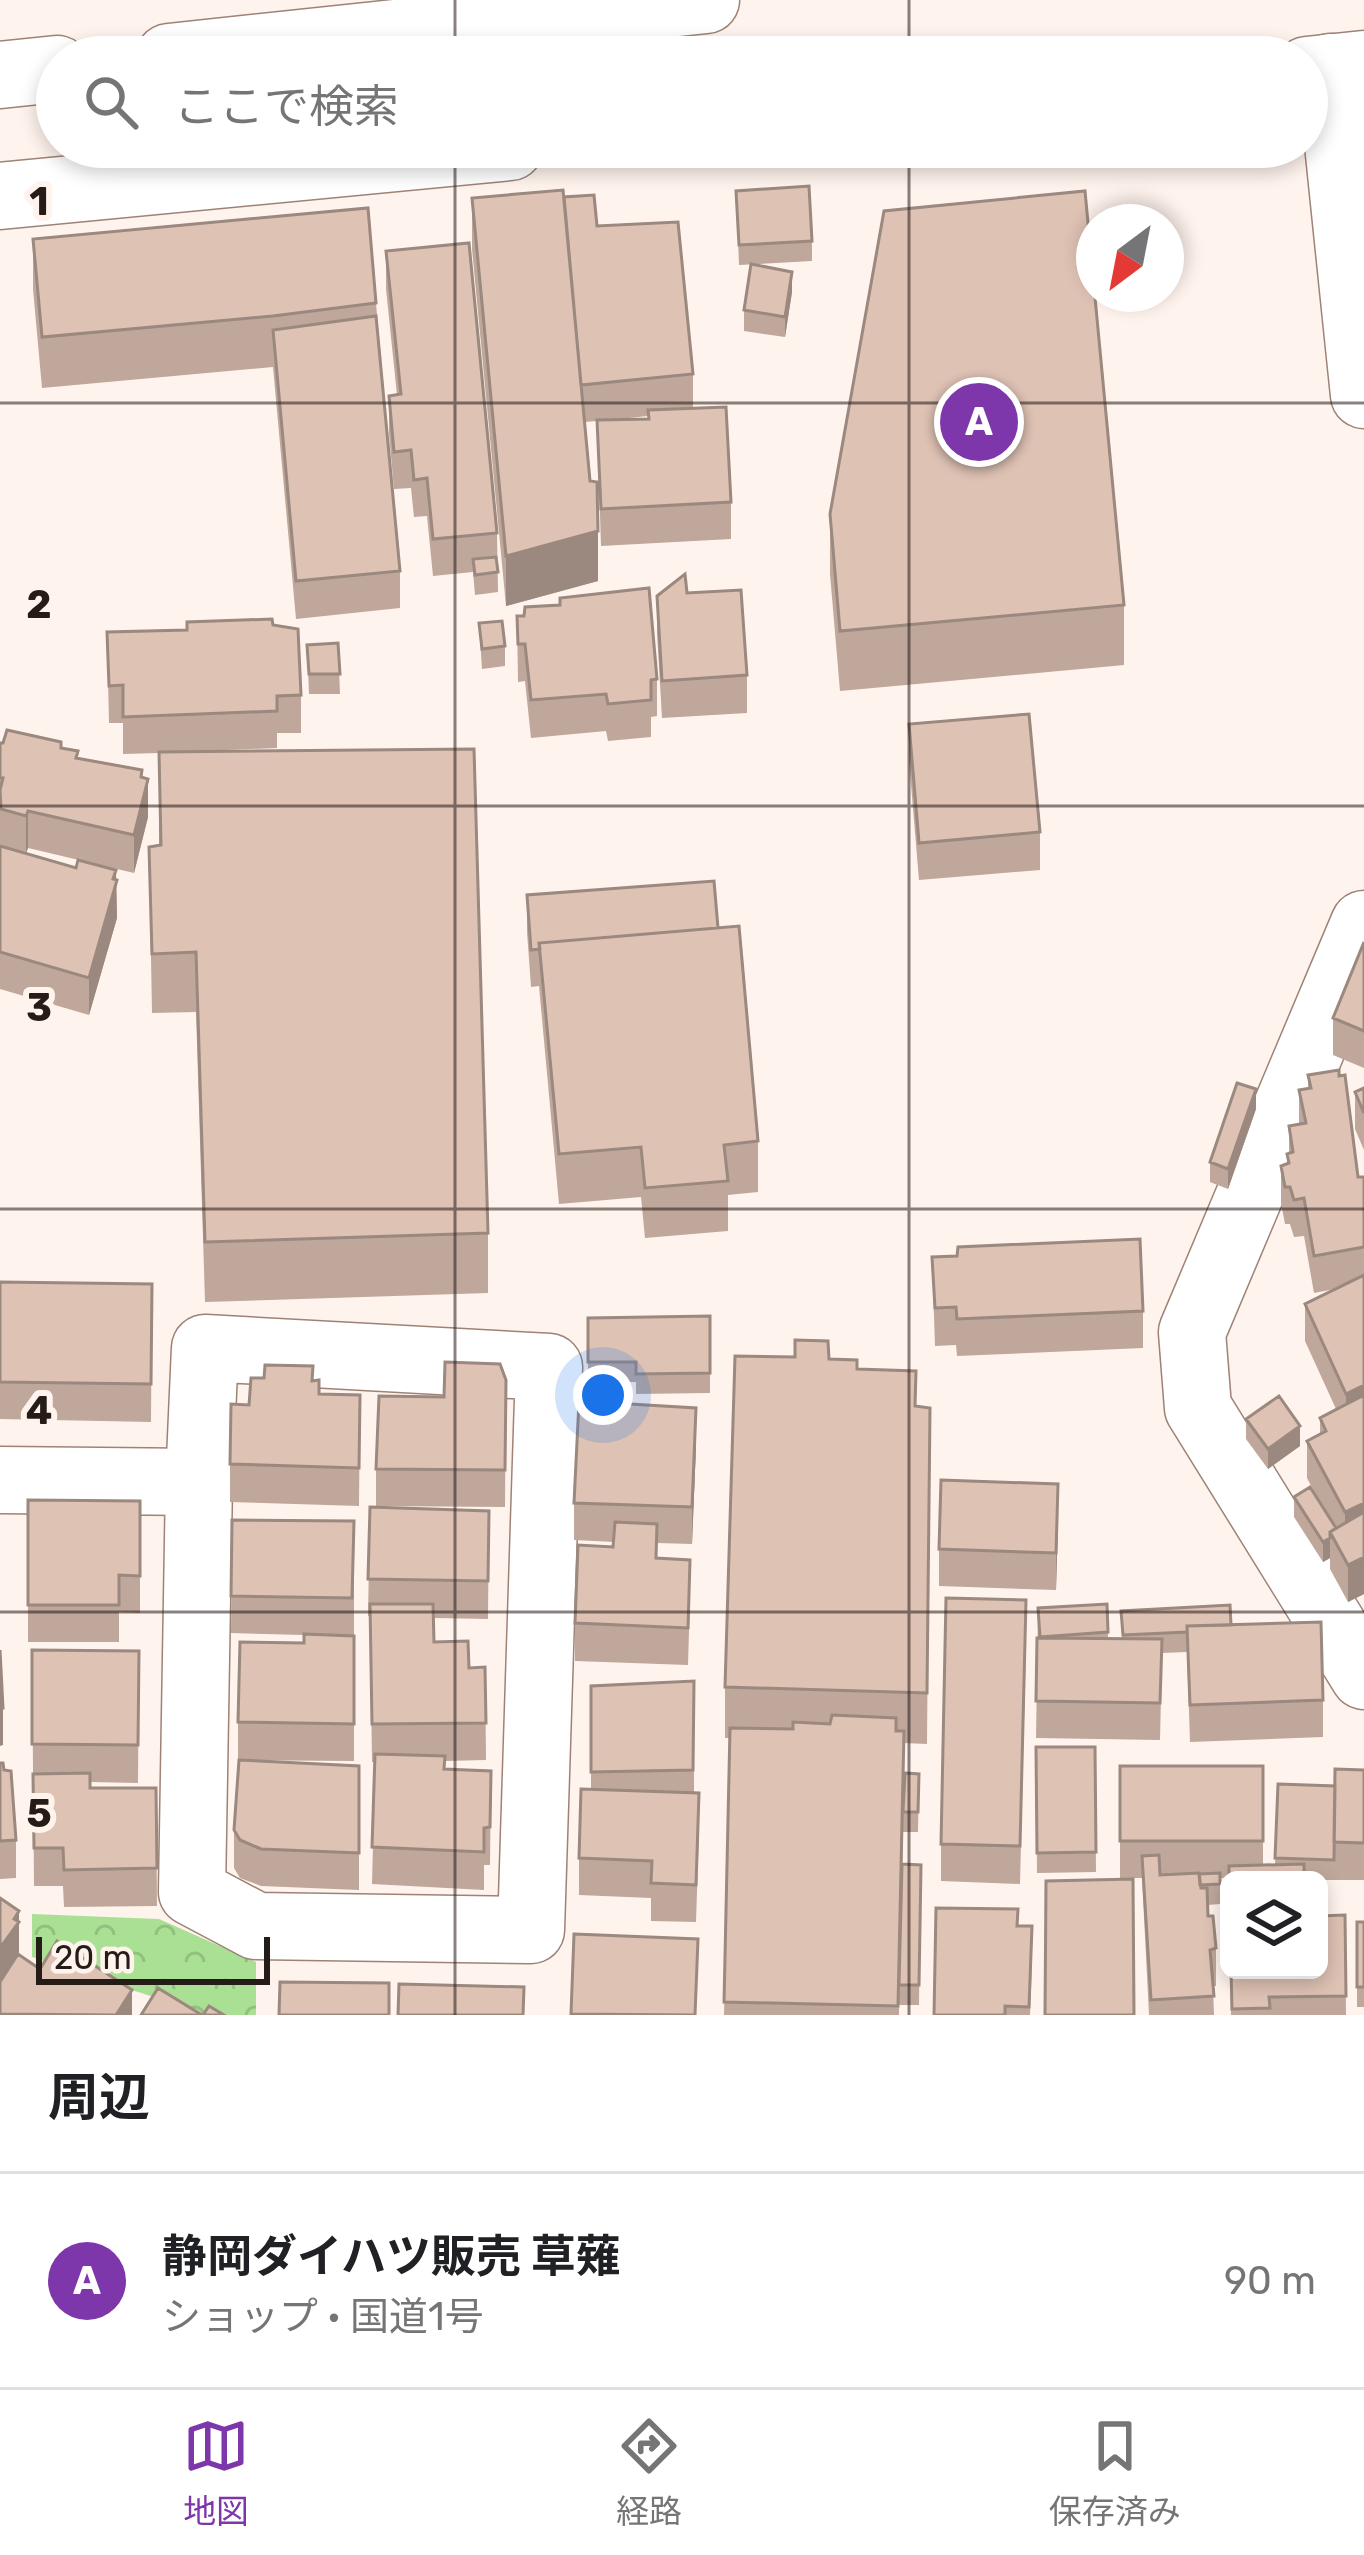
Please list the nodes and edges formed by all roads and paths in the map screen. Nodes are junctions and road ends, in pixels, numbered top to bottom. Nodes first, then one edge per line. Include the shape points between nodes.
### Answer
1 (706, 0) edge
2 (367, 36) edge
3 (1334, 67) edge
4 (36, 71) edge
5 (0, 75) edge
6 (291, 168) edge
7 (0, 196) edge
8 (1364, 395) edge
9 (1364, 924) edge
10 (0, 1480) edge
11 (199, 1482) junction
12 (1364, 1676) edge

1 - 2 main road
3 - 8 main road
4 - 5 main road
6 - 7 main road
9 - 12 main road via 1192,1332 1198,1408
10 - 11 main road
11 - 11 main road via 205,1348 549,1367 530,1930 256,1926 192,1892

